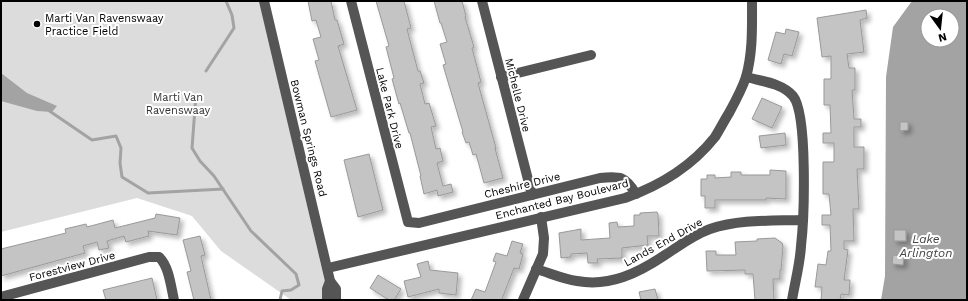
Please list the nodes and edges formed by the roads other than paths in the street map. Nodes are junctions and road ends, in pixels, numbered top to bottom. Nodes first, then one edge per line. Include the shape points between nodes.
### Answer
1 (264, 1) edge
2 (351, 1) edge
3 (482, 1) edge
4 (752, 1) edge
5 (591, 55) dead end
6 (501, 77) junction
7 (746, 77) junction
8 (636, 194) junction
9 (532, 195) junction
10 (541, 217) junction
11 (803, 220) junction
12 (408, 222) joint
13 (328, 268) junction
14 (536, 269) junction
15 (330, 281) junction
16 (1, 297) edge
17 (174, 300) edge
18 (327, 300) edge
19 (336, 300) edge
20 (523, 300) edge
21 (792, 300) edge

1 - 13 street, Bowman Springs Road
2 - 12 street, Lake Park Drive
3 - 6 street, Michelle Drive
4 - 7 street, Enchanted Bay Boulevard via 753,37
5 - 6 street
6 - 9 street, Michelle Drive
7 - 8 street, Enchanted Bay Boulevard via 714,137 691,162 673,175
7 - 11 street via 783,87 796,103 803,146
8 - 9 street, Cheshire Drive via 622,177 612,177
8 - 10 street, Enchanted Bay Boulevard
9 - 12 street, Cheshire Drive via 419,223
10 - 13 street, Enchanted Bay Boulevard
10 - 14 street via 543,254
11 - 14 street, Lands End Drive via 732,222 698,234 640,271 614,280 577,281
11 - 21 street
13 - 15 street, Bowman Springs Road
14 - 20 street
15 - 18 street, Bowman Springs Road
15 - 19 street, Bowman Springs Road via 336,289
16 - 17 street, Forestview Drive via 149,257 159,257

